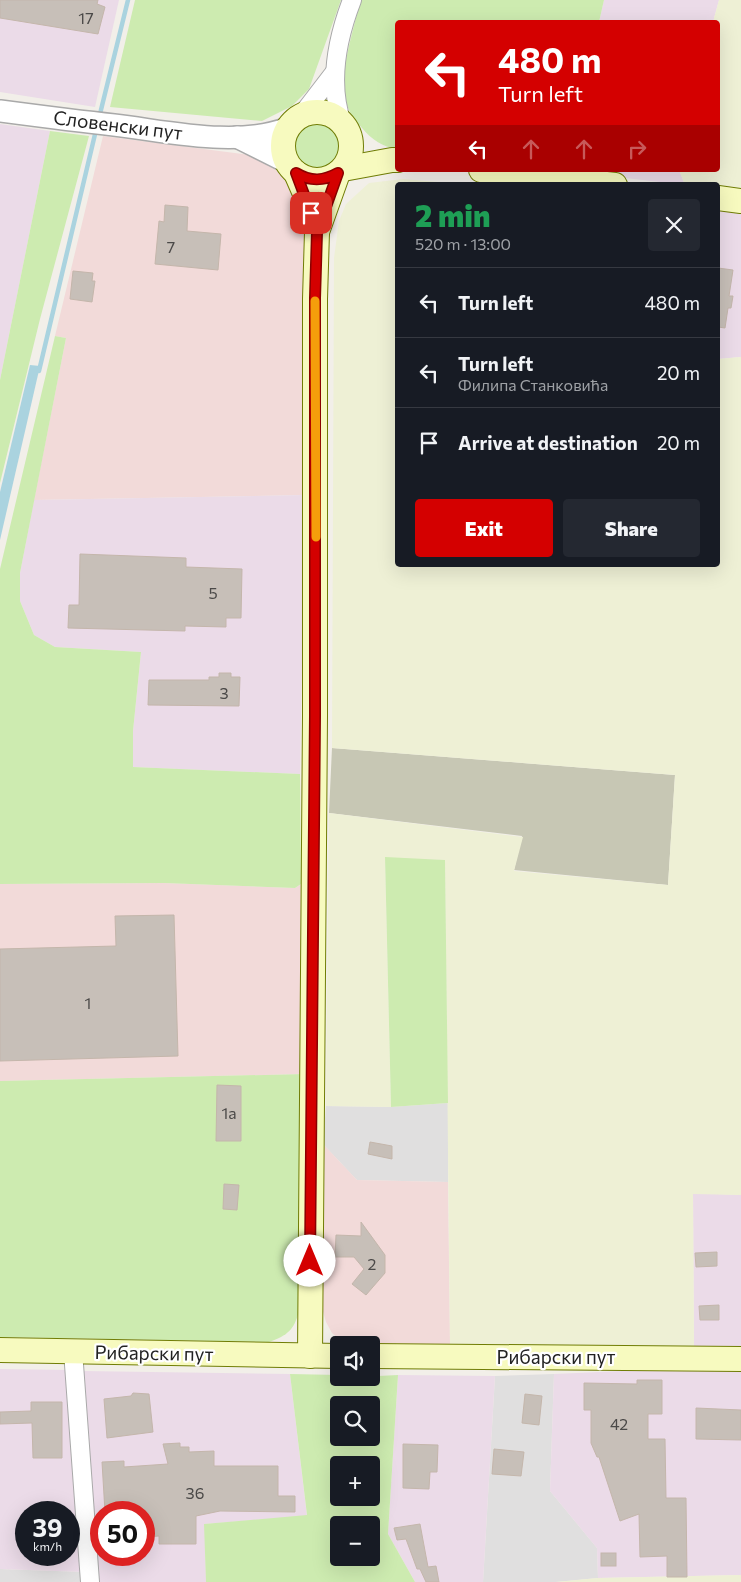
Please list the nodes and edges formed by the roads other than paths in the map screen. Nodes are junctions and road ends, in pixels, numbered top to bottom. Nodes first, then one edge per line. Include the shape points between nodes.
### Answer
1 (352, 0) edge
2 (334, 74) junction
3 (0, 111) edge
4 (294, 122) junction
5 (344, 126) junction
6 (237, 137) junction
7 (395, 160) edge
8 (292, 168) junction
9 (340, 171) junction
10 (500, 172) edge
11 (588, 182) edge
12 (720, 198) edge
13 (741, 201) edge
14 (317, 232) junction
15 (0, 1350) edge
16 (73, 1351) junction
17 (310, 1356) junction
18 (330, 1356) edge
19 (380, 1356) edge
20 (741, 1359) edge
21 (90, 1582) edge

1 - 2 street
2 - 4 street
2 - 5 street via 336,107
3 - 6 street, Словенски пут via 175,133
4 - 5 main road via 315,112 323,112
4 - 6 street, Словенски пут via 271,134
4 - 8 main road via 283,141
5 - 7 main road via 369,148
5 - 9 main road via 351,149
6 - 8 street, Словенски пут
7 - 9 main road
8 - 9 main road via 310,180 325,179
8 - 14 main road via 306,196
9 - 14 main road
10 - 11 main road
12 - 13 main road
14 - 17 main road
15 - 16 main road, Рибарски пут
16 - 17 main road, Рибарски пут
16 - 21 street
17 - 18 main road, Рибарски пут
19 - 20 main road, Рибарски пут

